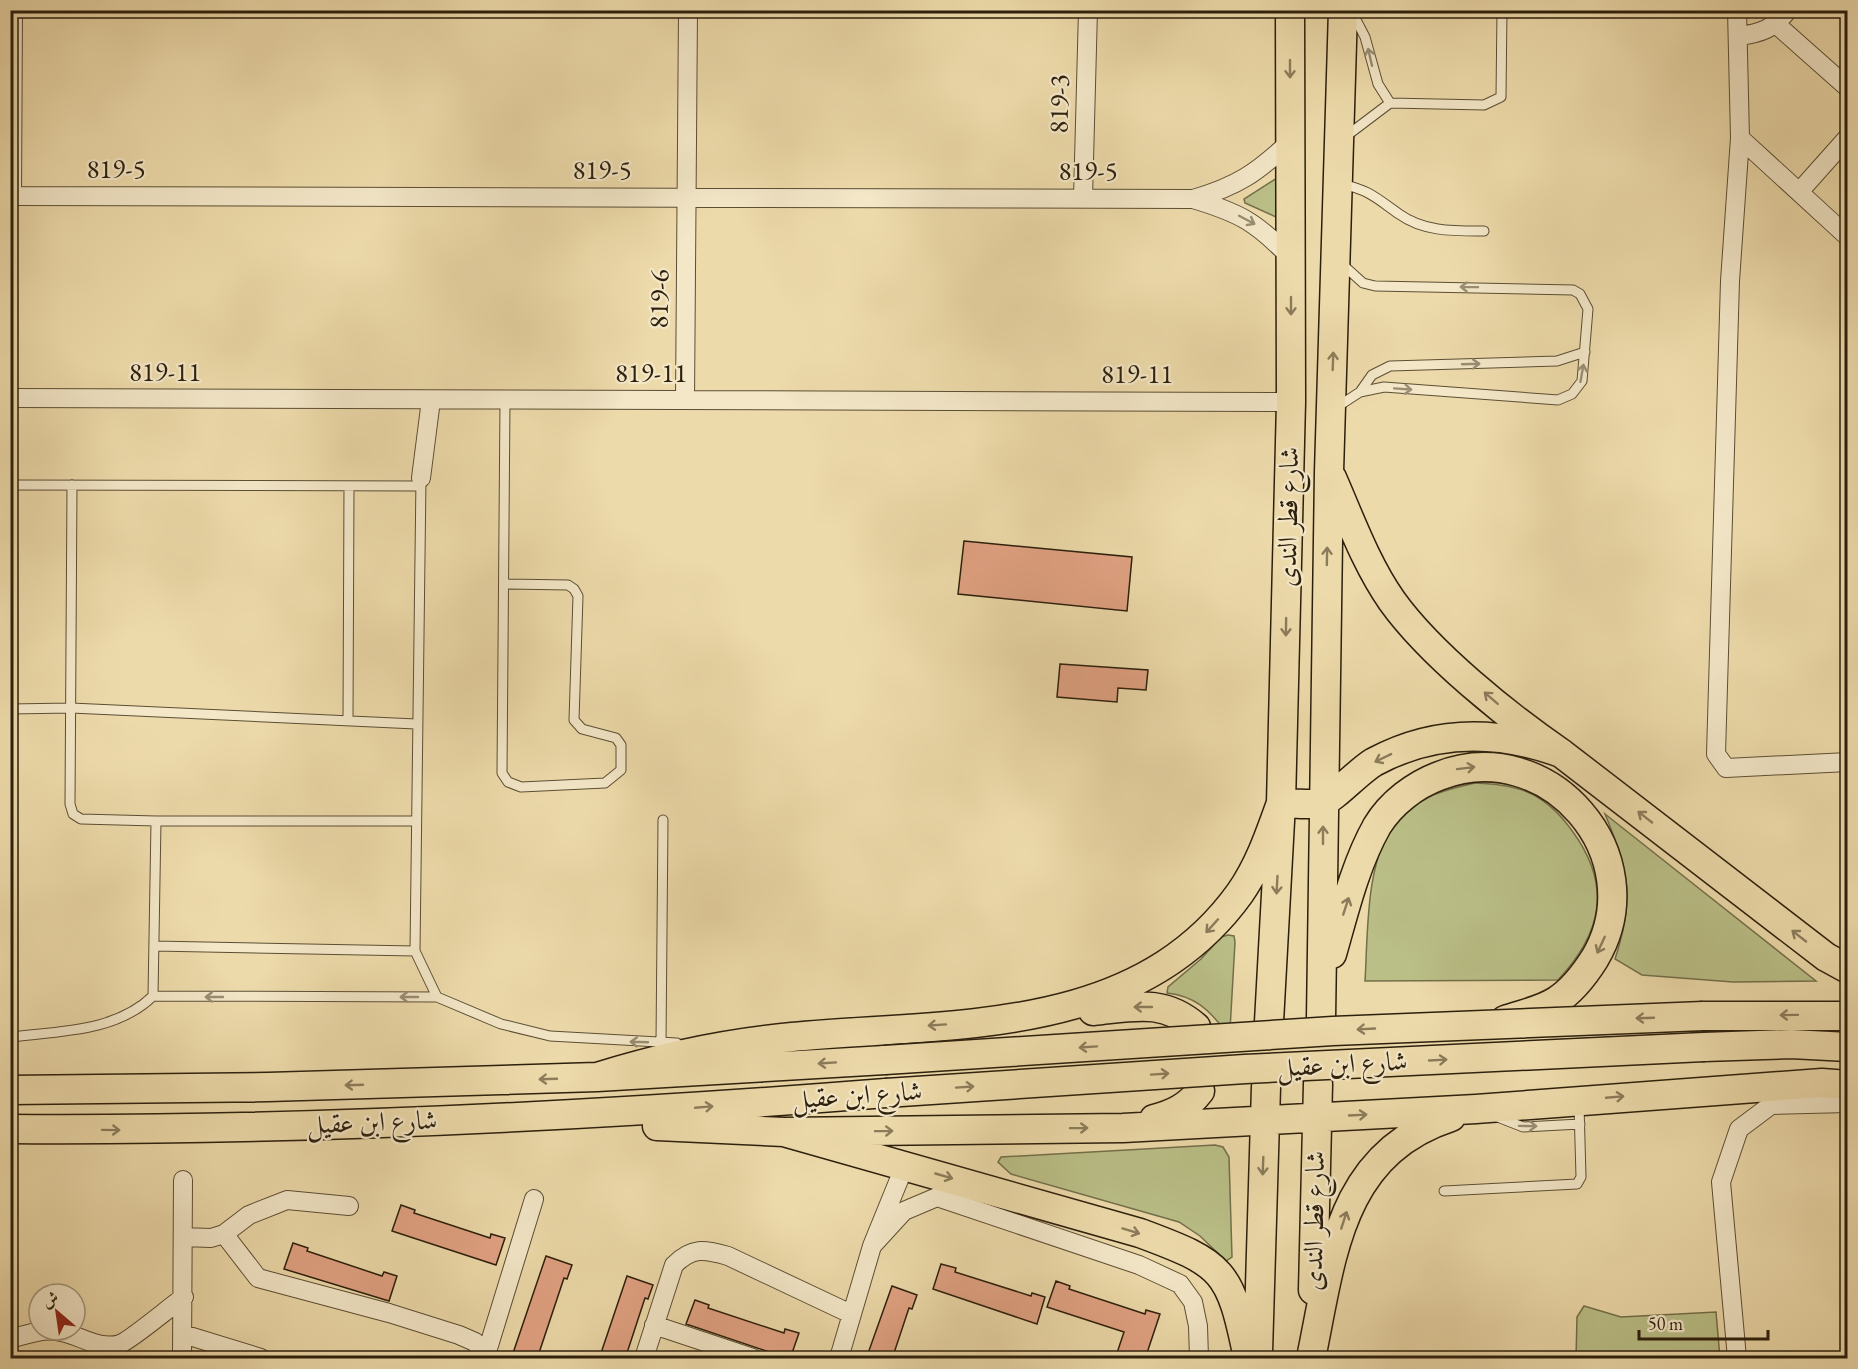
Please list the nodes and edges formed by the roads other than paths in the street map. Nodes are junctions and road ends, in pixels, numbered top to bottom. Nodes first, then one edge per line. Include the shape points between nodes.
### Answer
1 (13, 10) edge
2 (688, 10) edge
3 (1088, 10) edge
4 (1290, 10) edge
5 (1343, 10) edge
6 (1351, 10) edge
7 (1502, 10) edge
8 (1737, 10) edge
9 (1782, 18) edge
10 (1739, 36) junction
11 (1848, 88) edge
12 (1390, 103) junction
13 (1848, 136) edge
14 (1740, 138) junction
15 (1290, 142) junction
16 (1338, 142) junction
17 (1337, 183) junction
18 (1799, 192) junction
19 (11, 196) edge
20 (687, 198) junction
21 (1083, 198) junction
22 (1193, 199) junction
23 (1484, 231) dead end
24 (1848, 237) edge
25 (1336, 255) junction
26 (1291, 258) junction
27 (1585, 352) junction
28 (1360, 392) junction
29 (10, 398) edge
30 (431, 400) junction
31 (505, 400) junction
32 (685, 400) junction
33 (1291, 402) junction
34 (1331, 413) junction
35 (1329, 472) junction
36 (421, 482) junction
37 (10, 485) edge
38 (72, 485) junction
39 (349, 486) junction
40 (504, 584) junction
41 (71, 708) junction
42 (10, 710) edge
43 (348, 721) junction
44 (416, 724) junction
45 (1561, 753) junction
46 (1848, 762) edge
47 (1323, 801) junction
48 (1281, 803) junction
49 (663, 820) dead end
50 (156, 821) junction
51 (416, 821) junction
52 (154, 946) junction
53 (415, 951) junction
54 (1848, 969) edge
55 (1323, 982) junction
56 (153, 996) junction
57 (437, 997) junction
58 (1848, 1016) edge
59 (1321, 1019) dead end
60 (1011, 1020) junction
61 (1269, 1022) dead end
62 (1494, 1023) junction
63 (1196, 1027) dead end
64 (10, 1037) edge
65 (761, 1040) junction
66 (661, 1043) junction
67 (1848, 1047) edge
68 (597, 1077) junction
69 (1317, 1084) dead end
70 (1848, 1085) edge
71 (1266, 1087) dead end
72 (17, 1088) edge
73 (1200, 1091) dead end
74 (1848, 1103) edge
75 (1477, 1109) junction
76 (1579, 1112) junction
77 (493, 1117) junction
78 (1316, 1118) junction
79 (1264, 1119) junction
80 (1123, 1128) junction
81 (10, 1129) edge
82 (74, 1129) junction
83 (784, 1132) junction
84 (10, 1138) edge
85 (905, 1165) junction
86 (183, 1180) dead end
87 (1444, 1191) dead end
88 (534, 1199) dead end
89 (349, 1206) dead end
90 (224, 1234) junction
91 (183, 1237) junction
92 (872, 1246) junction
93 (184, 1297) junction
94 (851, 1314) junction
95 (654, 1325) junction
96 (183, 1334) junction
97 (10, 1340) edge
98 (487, 1357) edge
99 (182, 1359) edge
100 (261, 1359) edge
101 (644, 1359) edge
102 (753, 1359) edge
103 (839, 1359) edge
104 (1199, 1359) edge
105 (1248, 1359) edge
106 (1258, 1359) edge
107 (1310, 1359) edge
108 (1737, 1359) edge

1 - 19 street
2 - 20 street, 819-6
3 - 21 street, 819-3
4 -> 15 main road, شارع قطر الندى
5 - 16 main road, شارع قطر الندى
12 -> 6 lane via 1378,84 1365,37
7 - 12 lane via 1501,97 1484,105
8 - 10 street
9 - 10 street via 1764,32
9 - 11 street
10 - 14 street
12 - 16 lane
13 - 18 street
14 - 18 street
14 - 46 street via 1731,281 1716,754 1726,768
15 - 22 street, 819-5 via 1256,173 1224,190
15 - 26 main road, شارع قطر الندى
16 - 17 main road, شارع قطر الندى
17 - 23 lane via 1365,190 1420,225 1444,231
17 - 25 main road, شارع قطر الندى
18 - 24 street
19 - 20 street, 819-5
20 - 21 street, 819-5
20 - 32 street, 819-6
21 - 22 street, 819-5
22 -> 26 street, 819-5 via 1226,209 1262,228
27 -> 25 lane via 1588,309 1580,294 1573,290 1376,286 1352,275
34 -> 25 main road, شارع قطر الندى
26 -> 33 main road, شارع قطر الندى
28 -> 27 lane via 1372,375 1390,366 1557,361
28 -> 27 lane via 1384,387 1558,400 1572,394 1582,381
28 - 34 lane
29 - 30 street, 819-11
30 - 31 street, 819-11
30 - 36 street
31 - 32 street, 819-11
31 - 40 lane
32 - 33 street, 819-11
33 -> 48 main road, شارع قطر الندى
34 - 35 main road, شارع قطر الندى
45 -> 35 main road via 1528,730 1437,651 1392,601 1367,557
47 -> 35 main road, شارع قطر الندى
36 - 39 lane
36 - 44 lane
37 - 38 lane
38 - 39 lane
38 - 41 lane
39 - 43 lane
40 - 40 lane via 502,773 508,782 521,788 605,783 621,770 621,746 616,738 582,729 574,720 578,596 568,585
41 - 42 lane
41 - 43 lane
41 - 50 lane via 73,814 81,819
43 - 44 lane
44 - 51 lane
45 -> 47 main road via 1498,736 1434,739 1373,763
54 -> 45 main road via 1826,957
47 - 48 main road
55 -> 47 main road, شارع قطر الندى
48 -> 60 main road via 1265,850 1240,892 1209,930 1171,962 1128,987
48 -> 61 main road, شارع قطر الندى
49 - 66 lane
50 - 51 lane
50 - 52 lane
51 - 53 lane
52 - 53 lane
52 - 56 lane
53 - 57 lane
55 - 59 main road, شارع قطر الندى
55 -> 62 main road via 1356,876 1378,825 1397,802 1421,783 1454,770 1484,766 1516,771 1552,786 1575,805 1606,855 1613,888 1609,925 1602,945 1573,986 1540,1009
57 -> 56 lane
56 - 64 lane via 138,1012 113,1021 83,1029
66 -> 57 lane via 550,1036 501,1024
58 -> 62 main road, شارع ابن عقيل, bridge
63 -> 60 main road via 1181,1014 1142,1006
60 -> 65 main road
62 -> 68 main road, شارع ابن عقيل, bridge
65 - 66 lane
65 - 68 main road via 684,1054
77 -> 67 main road, شارع ابن عقيل, bridge via 660,1110 1245,1069 1704,1047
68 -> 72 main road, شارع ابن عقيل via 268,1087
69 - 78 main road, شارع قطر الندى
76 -> 70 main road via 1822,1083
71 - 79 main road, شارع قطر الندى
73 - 80 main road via 1173,1114
74 - 108 street via 1771,1105 1739,1129 1721,1182
75 -> 76 main road
78 -> 75 main road
107 -> 75 main road via 1333,1256 1352,1197 1373,1166 1400,1142 1430,1124
76 - 87 lane via 1581,1177 1577,1184
82 -> 77 main road, شارع ابن عقيل via 176,1130
77 - 83 main road
78 - 79 main road
78 - 107 main road, شارع قطر الندى
79 - 80 main road
79 -> 106 main road, شارع قطر الندى
83 -> 80 main road
81 - 82 main road, شارع ابن عقيل
82 - 84 main road
83 - 85 main road
85 - 92 street
85 -> 105 main road via 1140,1233 1188,1251 1215,1268 1226,1284 1238,1309
86 - 91 street
88 - 98 street
89 - 90 street via 287,1200 249,1215
90 - 91 street via 211,1238
90 - 98 street via 258,1278 459,1335 475,1342
91 - 93 street
92 - 94 street
92 - 104 street via 903,1211 937,1197 1128,1261 1180,1284 1193,1302
93 - 96 street
93 - 97 street via 120,1343 97,1345 56,1330
94 - 95 street via 728,1256 706,1250 684,1254 674,1265
94 - 103 street
95 - 101 street
95 - 102 street
96 - 99 street
96 - 100 street

